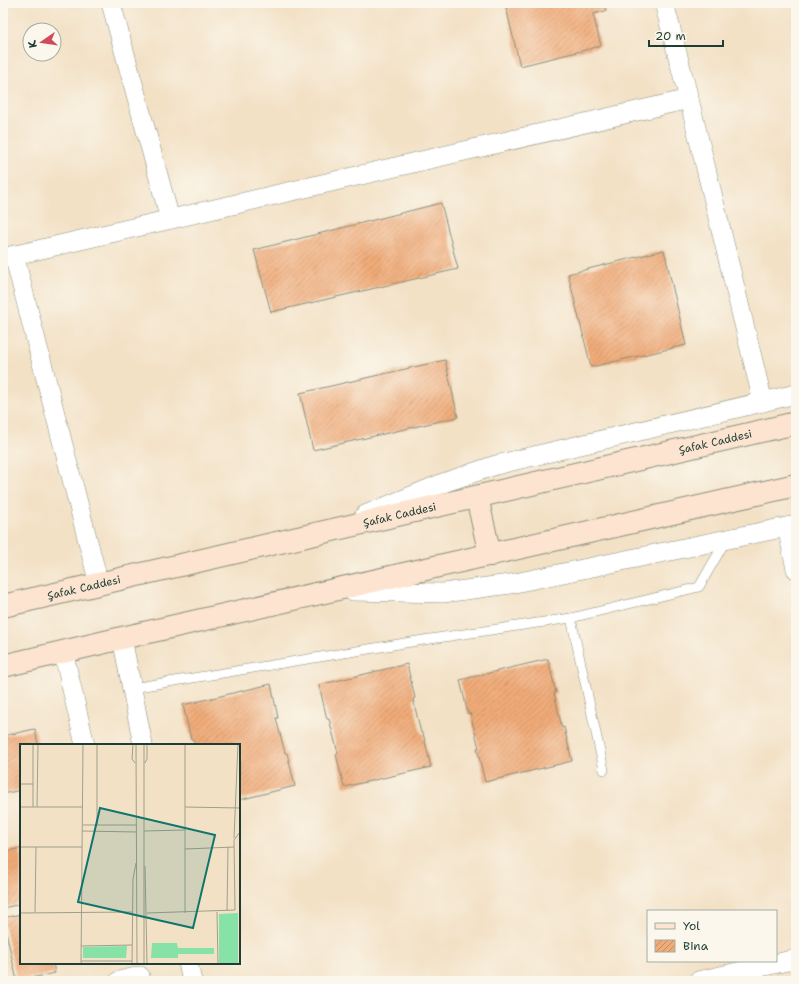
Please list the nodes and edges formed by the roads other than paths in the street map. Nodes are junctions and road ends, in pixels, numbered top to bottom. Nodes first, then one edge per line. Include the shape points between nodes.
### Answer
1 (111, 3) edge
2 (664, 3) edge
3 (689, 99) junction
4 (170, 219) junction
5 (9, 256) edge
6 (796, 394) edge
7 (763, 402) junction
8 (796, 423) edge
9 (796, 486) edge
10 (476, 497) junction
11 (791, 526) edge
12 (324, 532) junction
13 (727, 539) junction
14 (490, 555) junction
15 (796, 569) edge
16 (99, 584) junction
17 (331, 591) junction
18 (3, 606) edge
19 (571, 618) junction
20 (122, 638) junction
21 (63, 651) junction
22 (3, 666) edge
23 (132, 688) junction
24 (85, 744) edge
25 (143, 744) edge
26 (604, 770) dead end
27 (796, 959) edge
28 (188, 964) edge
29 (139, 973) edge
30 (119, 981) edge
31 (192, 981) edge
32 (698, 981) edge

1 - 4 street
2 - 3 street
3 - 4 street
3 - 7 street
4 - 5 street
5 - 16 street
6 - 7 street
7 - 12 street via 496,465 443,483
8 - 10 main road, Şafak Caddesi
9 - 14 main road
10 - 12 main road, Şafak Caddesi
10 - 14 main road
11 - 13 street
11 - 15 street
12 - 16 main road, Şafak Caddesi
13 - 17 street via 503,585 443,593
13 - 19 lane via 699,587
14 - 17 main road
16 - 18 main road, Şafak Caddesi
17 - 20 main road
19 - 23 lane
19 - 26 lane
20 - 21 main road
20 - 23 street
21 - 22 main road
21 - 24 street
23 - 25 street
27 - 32 street
28 - 31 street
29 - 30 street

